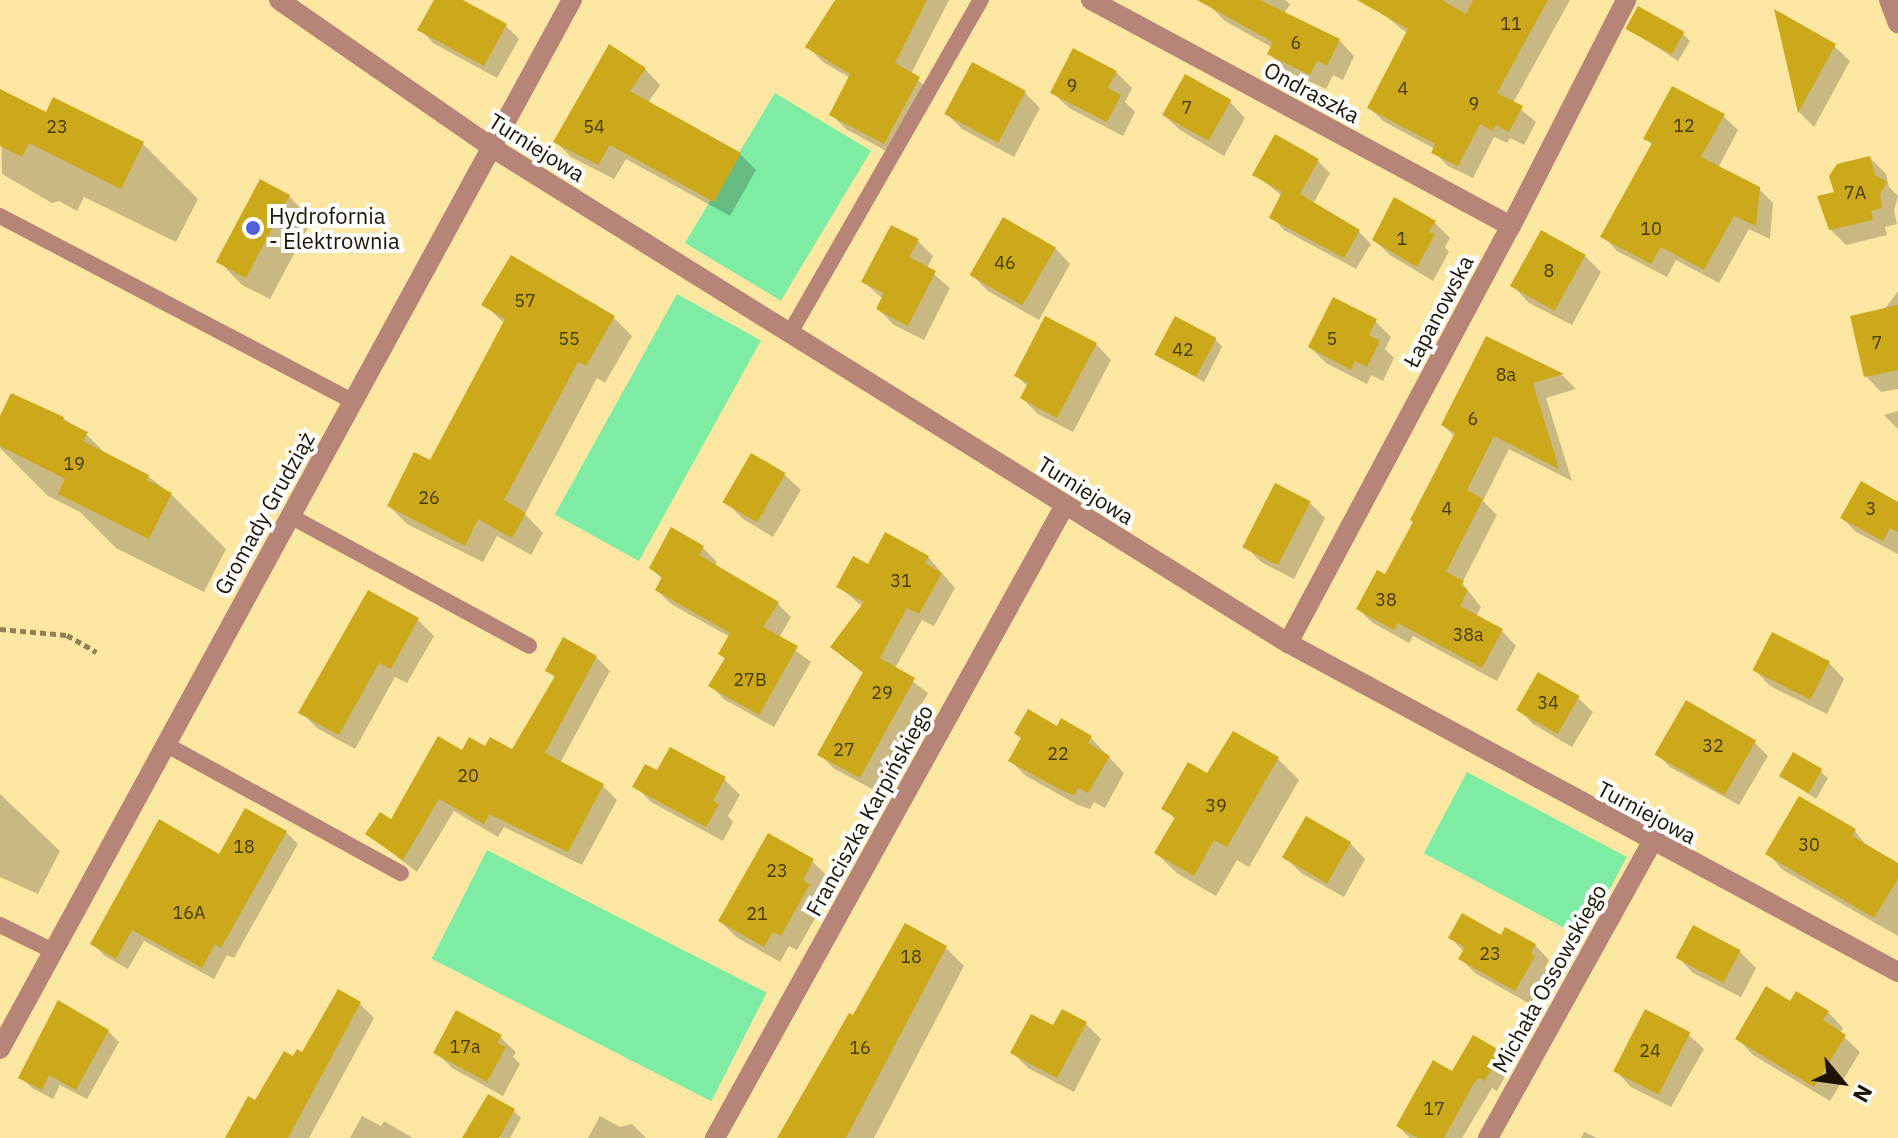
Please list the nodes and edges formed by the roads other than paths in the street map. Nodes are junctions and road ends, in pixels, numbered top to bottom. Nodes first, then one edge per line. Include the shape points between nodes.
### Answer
1 (279, 0) edge
2 (572, 0) edge
3 (981, 0) edge
4 (1091, 0) edge
5 (1626, 0) edge
6 (1889, 0) edge
7 (1898, 23) edge
8 (491, 147) junction
9 (0, 216) edge
10 (1511, 226) junction
11 (790, 333) junction
12 (353, 401) junction
13 (1065, 505) junction
14 (290, 516) junction
15 (1288, 643) junction
16 (529, 646) dead end
17 (165, 744) junction
18 (1652, 842) junction
19 (401, 873) dead end
20 (0, 925) edge
21 (53, 951) junction
22 (1898, 972) edge
23 (0, 1049) edge
24 (715, 1138) edge
25 (1488, 1138) edge

1 - 8 street, Turniejowa
2 - 8 street, Gromady Grudziąż
3 - 11 lane
4 - 10 street, Ondraszka
5 - 10 street, Łapanowska
6 - 7 street
8 - 11 street, Turniejowa
8 - 12 street, Gromady Grudziąż
9 - 12 lane
10 - 15 street, Łapanowska
11 - 13 street, Turniejowa
12 - 14 street, Gromady Grudziąż
13 - 15 street, Turniejowa
13 - 24 street, Franciszka Karpińskiego
14 - 16 lane
14 - 17 street, Gromady Grudziąż
15 - 18 street, Turniejowa
17 - 19 lane
17 - 21 street, Gromady Grudziąż
18 - 22 street, Turniejowa
18 - 25 street, Michała Ossowskiego
20 - 21 lane
21 - 23 street, Gromady Grudziąż

